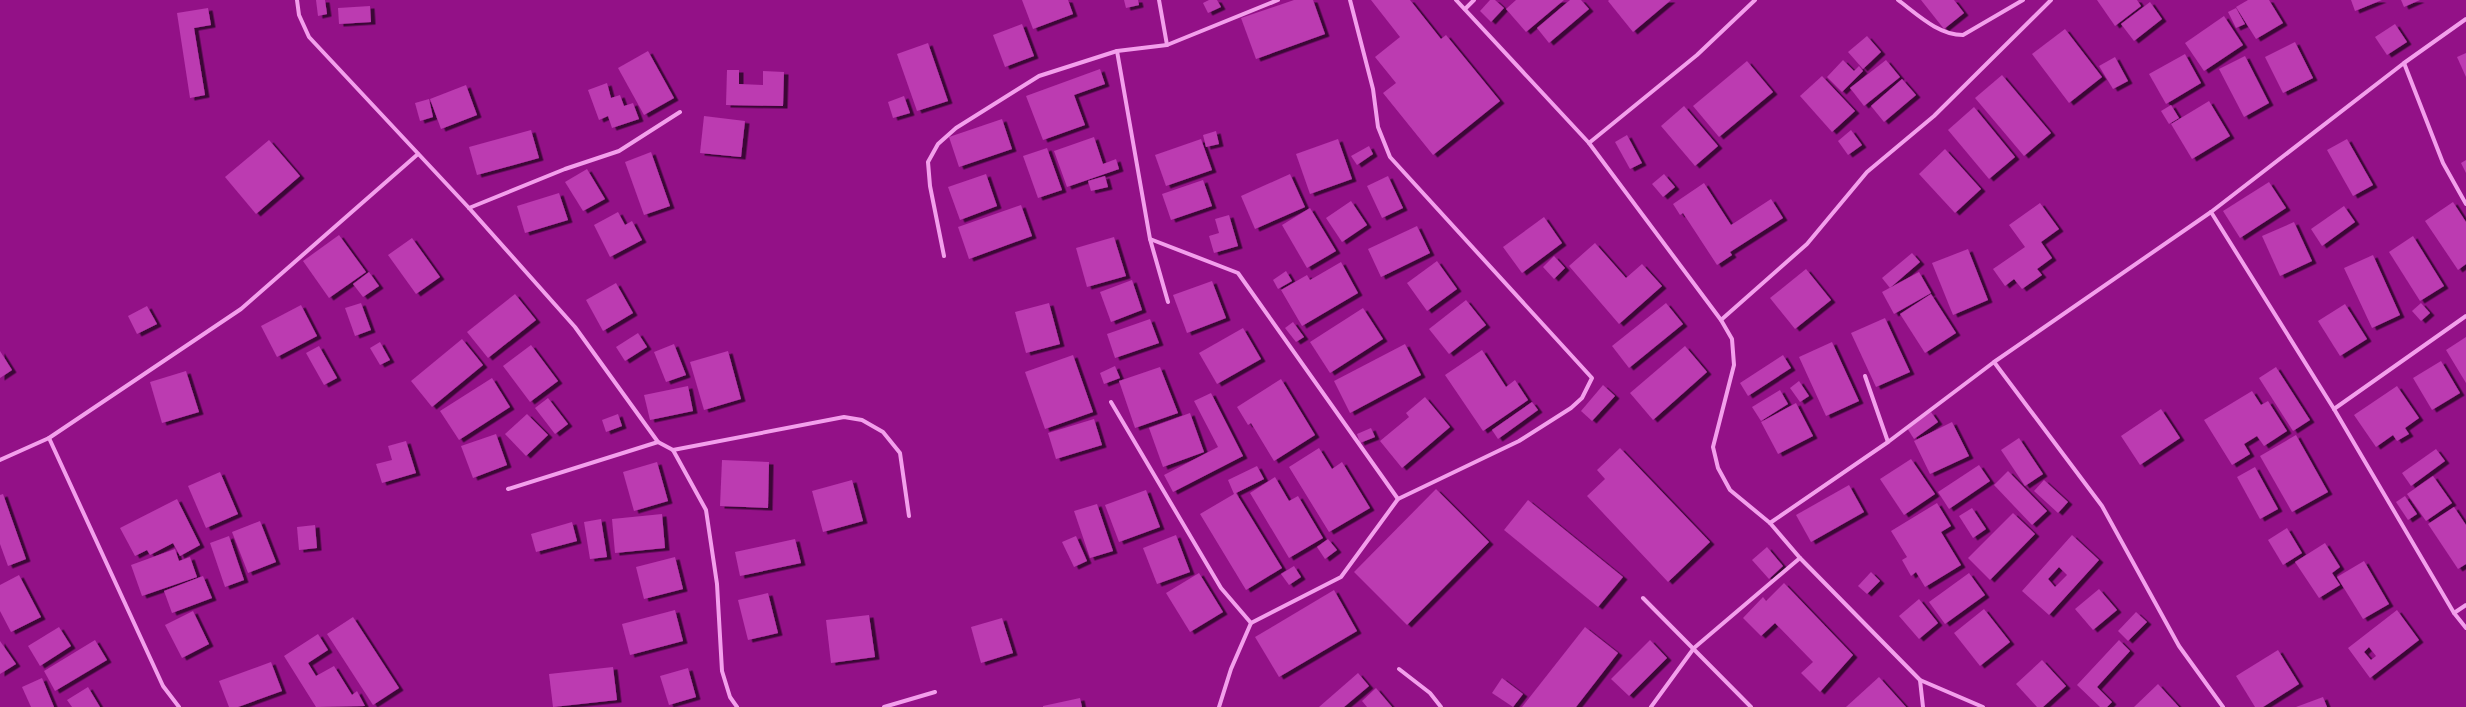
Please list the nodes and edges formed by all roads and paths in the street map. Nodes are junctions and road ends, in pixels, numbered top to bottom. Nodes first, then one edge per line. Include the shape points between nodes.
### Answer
1 (297, 0) edge
2 (1159, 0) edge
3 (1278, 0) edge
4 (1350, 0) edge
5 (1456, 0) edge
6 (1474, 0) edge
7 (1755, 0) edge
8 (1898, 0) edge
9 (2023, 0) edge
10 (2051, 0) edge
11 (1465, 9) junction
12 (2466, 19) edge
13 (1167, 45) junction
14 (1117, 51) junction
15 (2404, 63) junction
16 (680, 112) dead end
17 (1589, 143) junction
18 (418, 154) junction
19 (2466, 204) edge
20 (469, 208) junction
21 (2211, 212) junction
22 (1150, 239) junction
23 (944, 256) dead end
24 (1168, 302) dead end
25 (2466, 316) edge
26 (1721, 320) junction
27 (1994, 362) junction
28 (1865, 376) dead end
29 (1111, 402) dead end
30 (2334, 409) junction
31 (49, 438) junction
32 (658, 442) junction
33 (1888, 442) junction
34 (673, 450) junction
35 (0, 460) edge
36 (508, 489) dead end
37 (1398, 499) junction
38 (909, 516) dead end
39 (1770, 523) junction
40 (1800, 558) junction
41 (1643, 598) dead end
42 (2466, 605) edge
43 (2454, 613) junction
44 (1251, 623) junction
45 (2466, 628) edge
46 (1694, 648) junction
47 (1399, 669) dead end
48 (1920, 680) junction
49 (935, 692) dead end
50 (179, 707) edge
51 (737, 707) edge
52 (884, 707) edge
53 (1219, 707) edge
54 (1440, 707) edge
55 (1651, 707) edge
56 (1751, 707) edge
57 (1923, 707) edge
58 (1983, 707) edge
59 (2223, 707) edge

1 - 18 street via 299,15 309,37
2 - 13 street
3 - 13 street
4 - 37 street via 1373,89 1378,127 1390,157 1592,378 1582,398 1571,408 1519,441
5 - 11 street
6 - 11 street
7 - 17 street via 1697,55
8 - 9 street via 1942,32 1951,35 1963,35
10 - 26 street via 1934,116 1867,172 1807,244
11 - 17 street
12 - 15 street
13 - 14 street
14 - 22 street
14 - 23 street via 1039,76 956,128 938,144 928,162 930,186
15 - 19 street via 2443,163
15 - 21 street
16 - 20 street via 619,151 565,169
17 - 26 street
18 - 20 street
18 - 31 street via 241,309
20 - 32 street via 575,327
21 - 27 street
21 - 30 street
22 - 24 street
22 - 37 street via 1238,273
25 - 30 street
26 - 39 street via 1732,339 1734,365 1713,447 1718,468 1730,490
27 - 33 street
27 - 59 street via 2102,506 2178,646
28 - 33 street
29 - 44 street via 1221,588
30 - 43 street
31 - 35 street
31 - 50 street via 163,686
32 - 34 street
32 - 36 street
33 - 39 street
34 - 38 street via 844,417 862,420 883,432 900,453
34 - 51 street via 706,510 717,584 722,671 730,697
37 - 44 street via 1341,577
39 - 40 street
40 - 46 street
40 - 48 street
41 - 46 street
42 - 43 street
43 - 45 street
44 - 53 street via 1231,669
46 - 55 street
46 - 56 street
47 - 54 street via 1430,692
48 - 57 street
48 - 58 street
49 - 52 street

